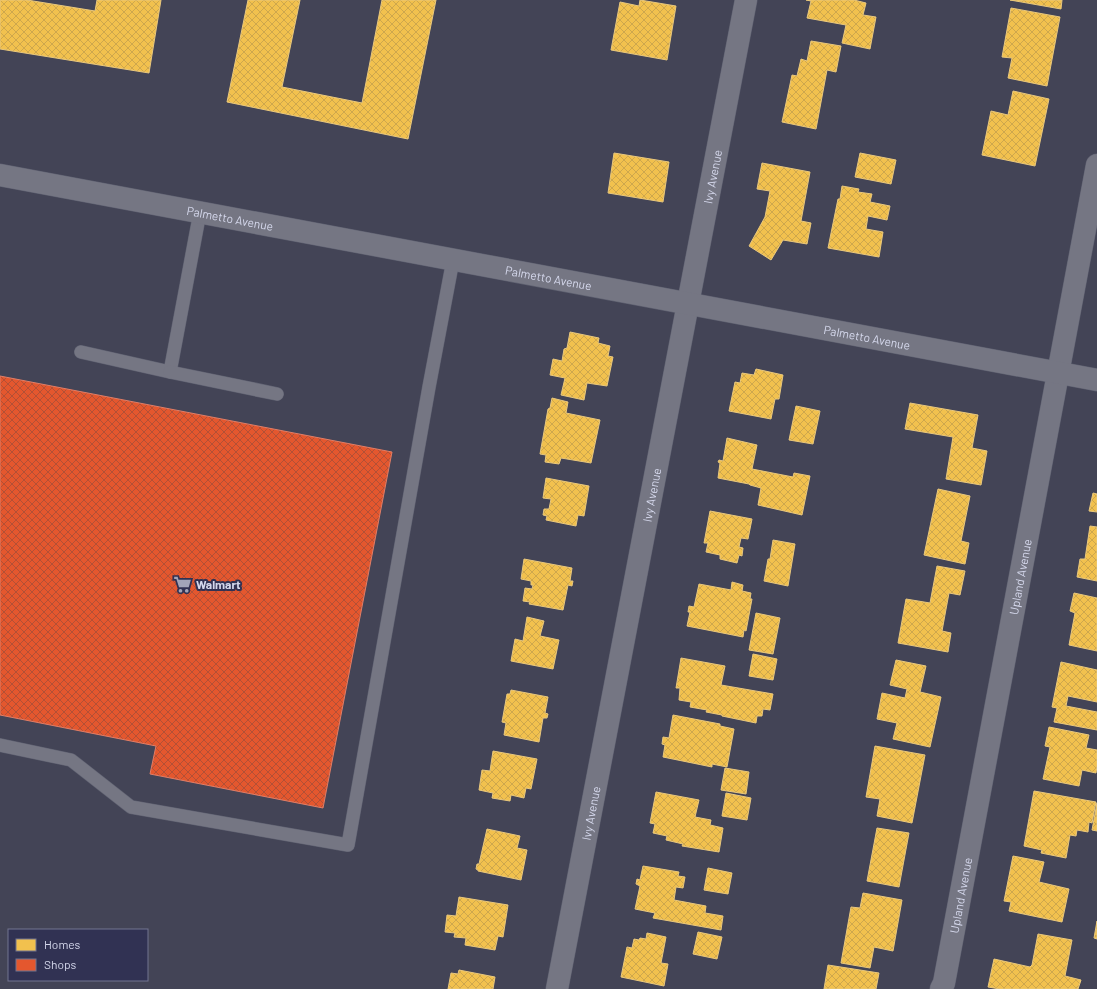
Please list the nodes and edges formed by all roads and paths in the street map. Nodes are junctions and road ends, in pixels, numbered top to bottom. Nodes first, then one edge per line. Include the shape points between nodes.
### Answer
1 (746, 0) edge
2 (1097, 165) edge
3 (0, 175) edge
4 (200, 212) junction
5 (453, 260) junction
6 (689, 303) junction
7 (81, 352) dead end
8 (170, 372) junction
9 (1058, 373) junction
10 (1097, 380) edge
11 (277, 394) dead end
12 (0, 745) edge
13 (557, 989) edge
14 (941, 989) edge

1 - 6 street, Ivy Avenue
2 - 9 street, Upland Avenue
3 - 4 street, Palmetto Avenue
4 - 5 street, Palmetto Avenue
4 - 8 lane
5 - 6 street, Palmetto Avenue
5 - 12 lane via 348,845 131,807 71,760
6 - 9 street, Palmetto Avenue
6 - 13 street, Ivy Avenue
7 - 8 lane
8 - 11 lane
9 - 10 street, Palmetto Avenue
9 - 14 street, Upland Avenue

